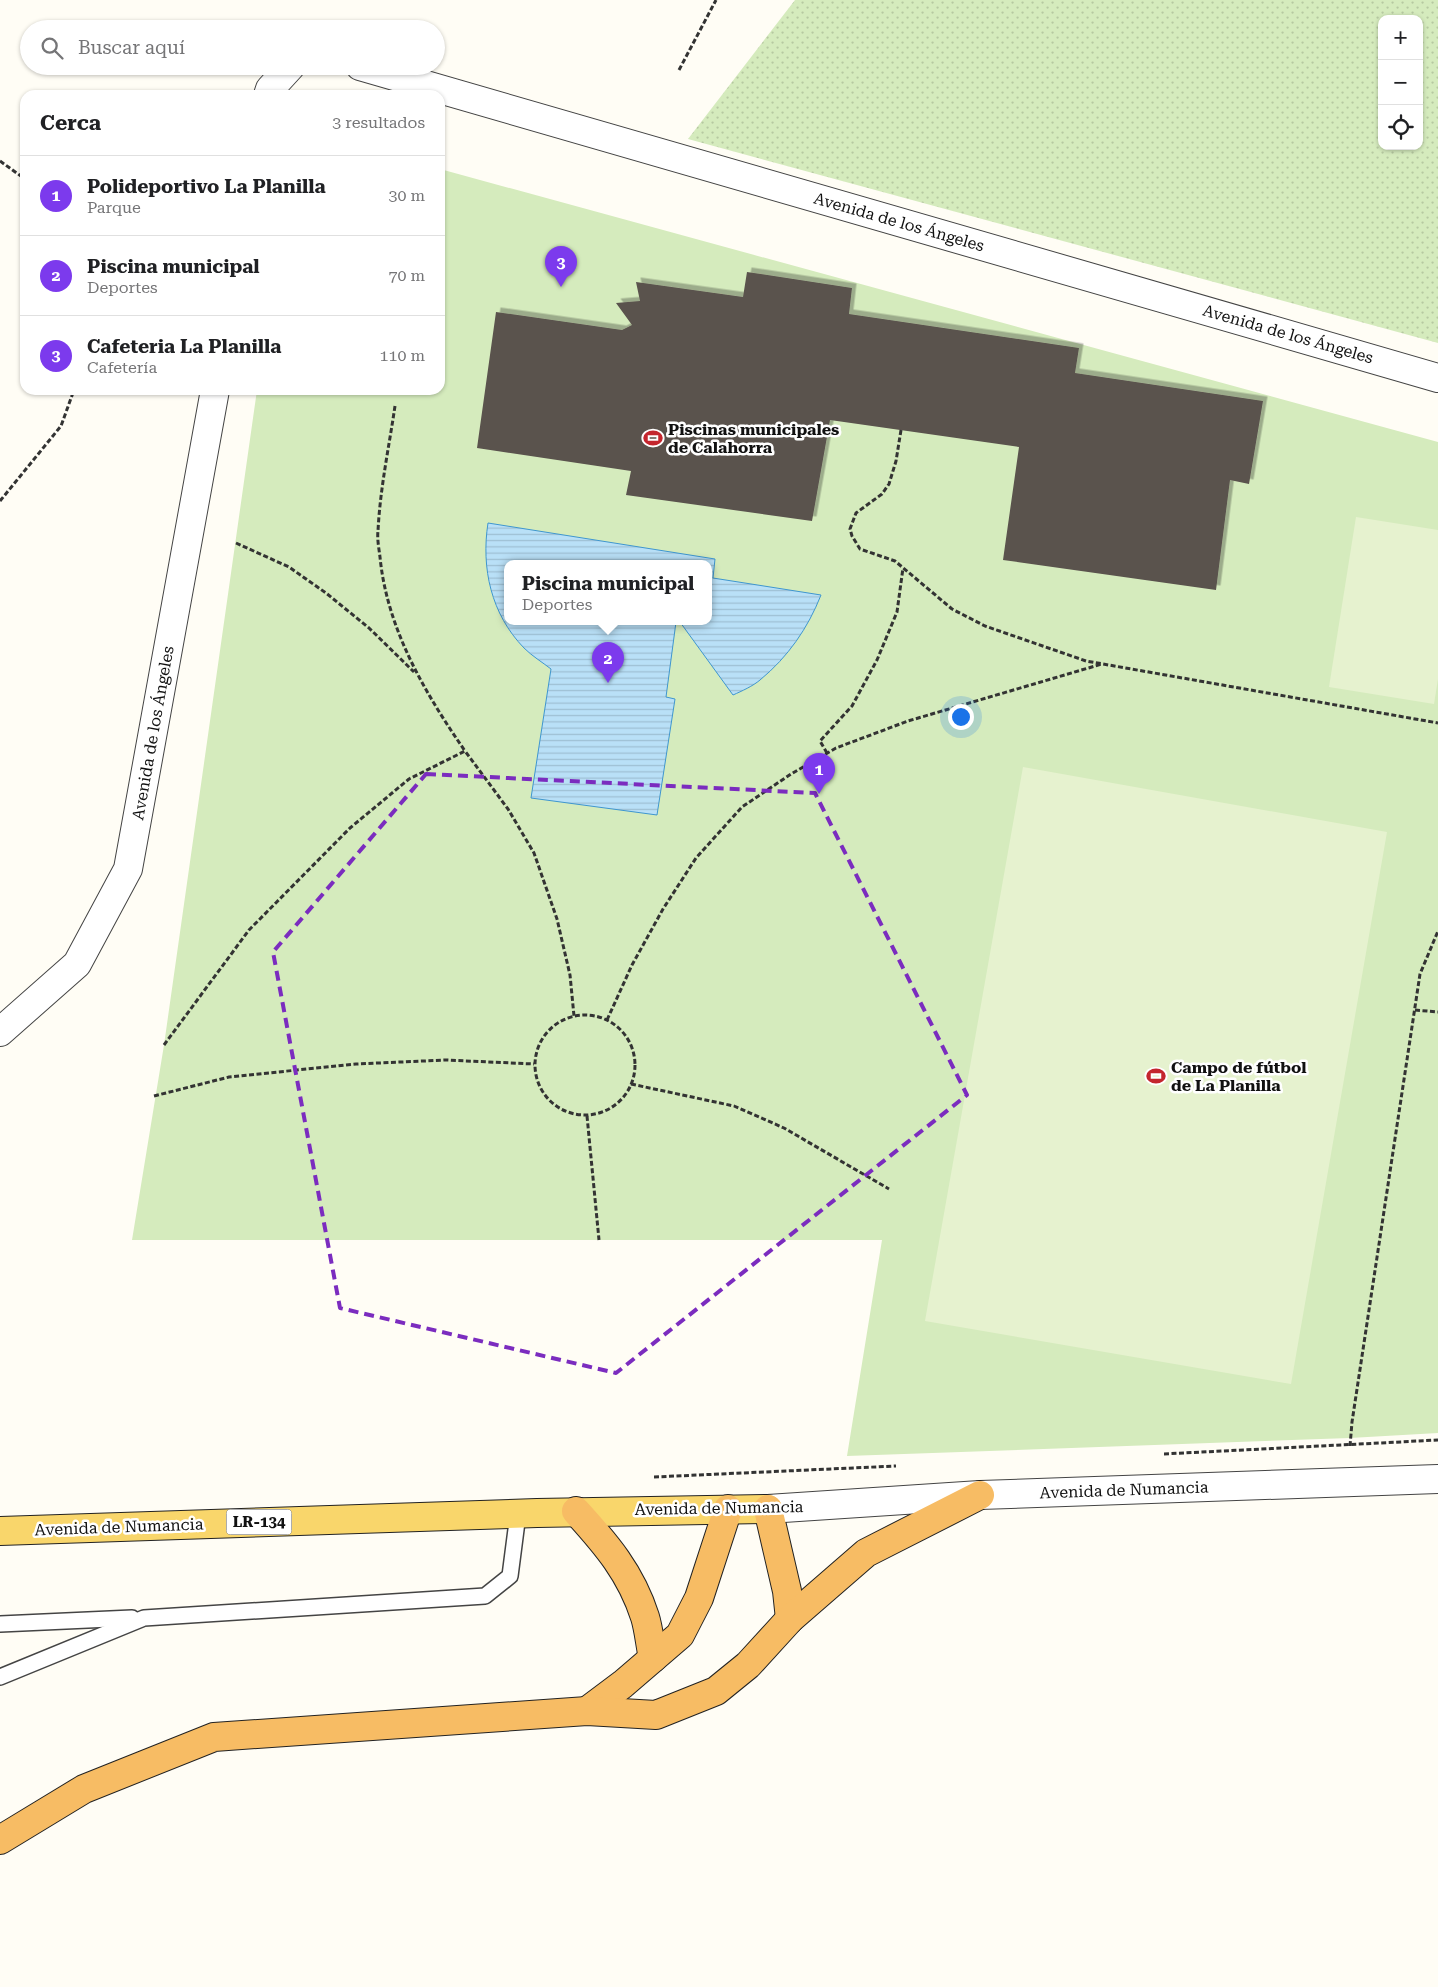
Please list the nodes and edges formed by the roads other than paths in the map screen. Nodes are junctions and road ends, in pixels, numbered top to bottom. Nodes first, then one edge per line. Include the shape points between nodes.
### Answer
1 (283, 75) edge
2 (391, 75) edge
3 (270, 90) edge
4 (443, 90) edge
5 (445, 91) edge
6 (1438, 378) edge
7 (214, 395) edge
8 (0, 1032) edge
9 (1438, 1479) edge
10 (980, 1495) junction
11 (728, 1508) junction
12 (768, 1508) junction
13 (576, 1511) junction
14 (518, 1514) junction
15 (0, 1531) edge
16 (144, 1618) junction
17 (790, 1619) junction
18 (0, 1624) edge
19 (653, 1658) junction
20 (0, 1677) edge
21 (587, 1711) junction
22 (4, 1842) edge

1 - 3 street
2 - 4 street, Avenida de los Ángeles
5 - 6 street, Avenida de los Ángeles
7 - 8 street, Avenida de los Ángeles via 128,869 77,964
9 - 10 street, Avenida de Numancia
10 - 12 street, Avenida de Numancia
10 - 17 highway via 866,1554
11 - 12 main road, Avenida de Numancia / LR-134
11 - 13 main road, Avenida de Numancia / LR-134
11 - 19 highway via 699,1598 680,1635
12 - 17 highway
13 - 14 main road, Avenida de Numancia / LR-134
13 - 19 highway via 612,1551 629,1579 645,1617
14 - 15 main road, Avenida de Numancia / LR-134
14 - 16 lane via 510,1576 485,1596
16 - 18 lane
16 - 20 lane
17 - 21 highway via 748,1665 716,1691 656,1715
19 - 21 highway
21 - 22 highway via 214,1737 84,1789

